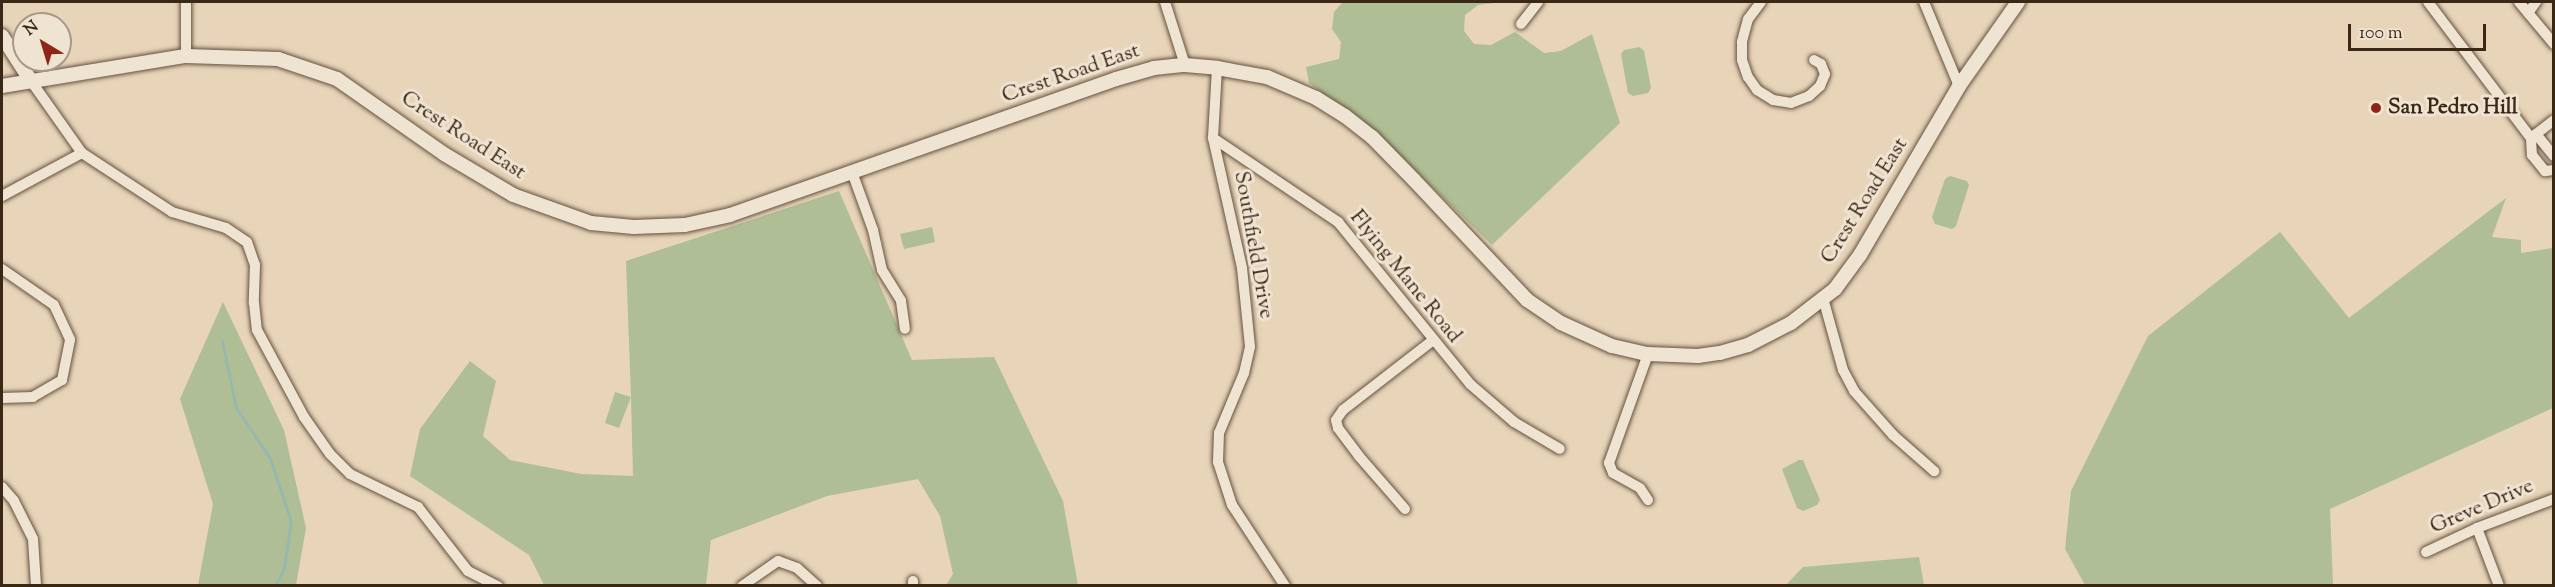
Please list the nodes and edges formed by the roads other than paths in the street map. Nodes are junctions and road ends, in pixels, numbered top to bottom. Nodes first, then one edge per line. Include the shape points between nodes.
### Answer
1 (186, 2) edge
2 (1165, 2) edge
3 (1538, 2) edge
4 (1761, 2) edge
5 (1924, 2) edge
6 (2018, 2) edge
7 (2428, 2) edge
8 (2519, 2) edge
9 (2536, 2) edge
10 (2528, 13) junction
11 (1521, 24) dead end
12 (2, 36) edge
13 (2553, 44) edge
14 (186, 56) junction
15 (1814, 60) dead end
16 (1185, 65) junction
17 (1217, 68) junction
18 (31, 81) junction
19 (2, 86) edge
20 (1959, 86) junction
21 (2553, 120) edge
22 (2533, 136) junction
23 (1213, 138) junction
24 (82, 153) junction
25 (2553, 156) edge
26 (2553, 170) edge
27 (852, 172) junction
28 (2, 196) edge
29 (2, 269) edge
30 (1823, 298) junction
31 (904, 329) dead end
32 (1432, 341) junction
33 (1648, 354) junction
34 (2, 398) edge
35 (1560, 449) dead end
36 (1934, 471) dead end
37 (2, 487) edge
38 (2553, 499) edge
39 (1648, 500) dead end
40 (1405, 509) dead end
41 (2477, 528) junction
42 (2426, 552) dead end
43 (36, 585) edge
44 (498, 585) edge
45 (742, 585) edge
46 (817, 585) edge
47 (1285, 585) edge
48 (2499, 585) edge

1 - 14 street
2 - 16 street
3 - 11 street
4 - 15 street via 1748,19 1742,42 1742,60 1757,90 1773,100 1791,102 1809,96 1820,86 1825,74 1821,64
5 - 20 street
6 - 20 street, Crest Road East
7 - 22 street
8 - 10 street
9 - 10 street
10 - 13 street
12 - 18 street
14 - 18 street, Crest Road East
14 - 27 street, Crest Road East via 278,59 318,71 356,90 444,154 513,195 601,225 685,225 730,215
16 - 17 street, Crest Road East
16 - 27 street, Crest Road East via 1154,68 1116,79
17 - 23 street, Southfield Drive
17 - 33 street, Crest Road East via 1267,77 1316,98 1345,116 1414,180 1527,300 1586,336
18 - 19 street, Crest Road East
18 - 24 street
20 - 30 street, Crest Road East via 1860,255 1835,289
21 - 22 street
22 - 25 street
22 - 26 street via 2532,155 2546,171
23 - 32 street, Flying Mane Road via 1338,222
23 - 47 street, Southfield Drive via 1242,268 1250,347 1220,433 1218,462 1232,505
24 - 28 street
24 - 44 street via 172,212 226,228 246,242 255,265 257,330 304,417 330,454 350,474 418,507 468,571
27 - 31 street via 873,230 882,270 901,301
29 - 34 street via 54,305 70,340 62,380 33,397
30 - 33 street, Crest Road East via 1791,324 1720,354
30 - 36 street via 1843,370 1854,391 1893,435
32 - 35 street, Flying Mane Road via 1491,404
32 - 40 street via 1343,410 1336,420 1359,456
33 - 39 street via 1609,463 1613,474 1640,488
37 - 43 street via 14,501 33,539
38 - 41 street, Greve Drive
41 - 42 street, Greve Drive
41 - 48 street
45 - 46 street via 778,561 797,568

